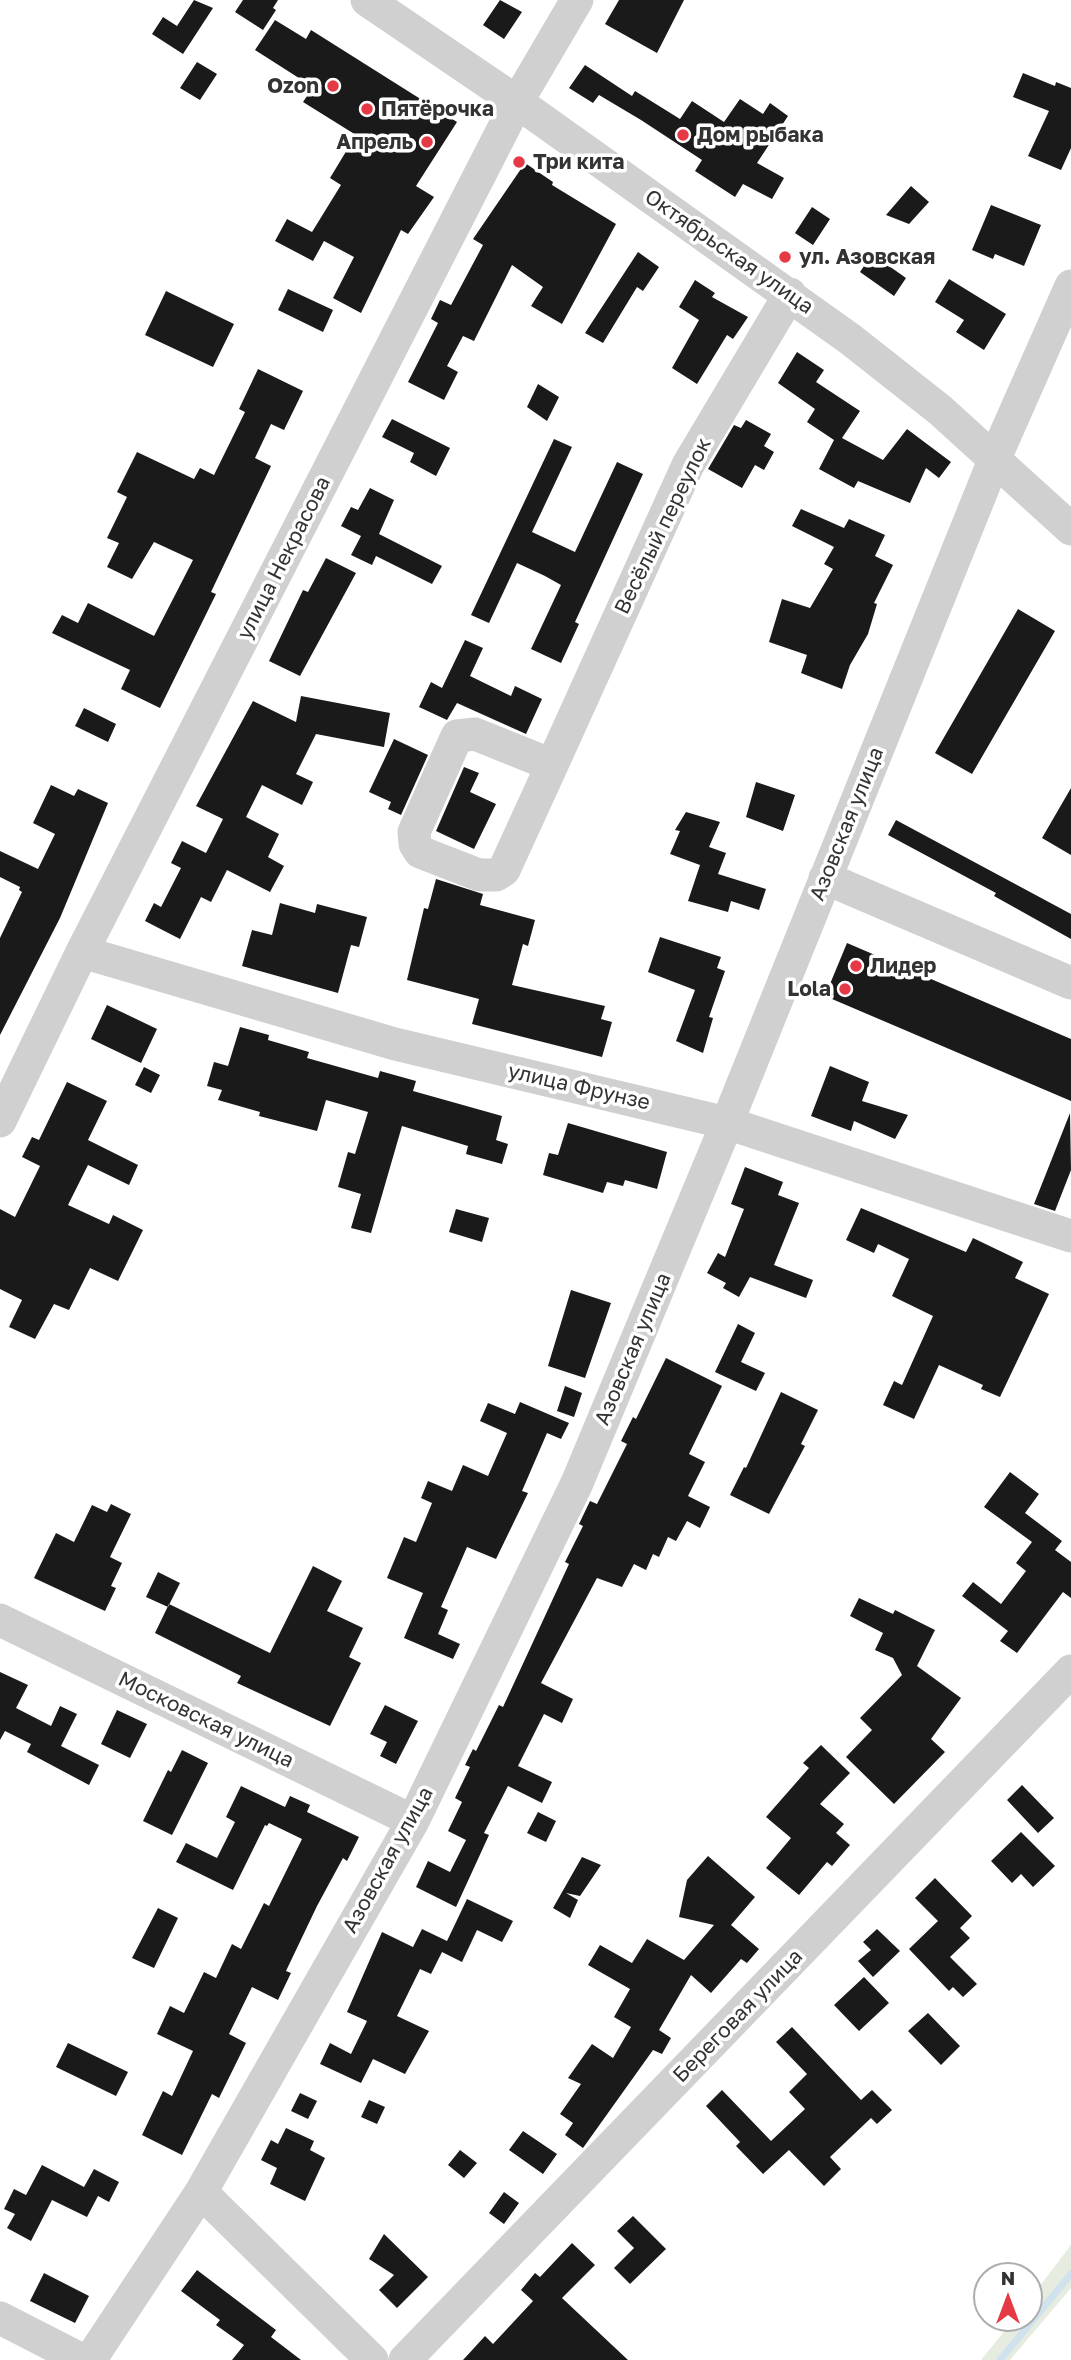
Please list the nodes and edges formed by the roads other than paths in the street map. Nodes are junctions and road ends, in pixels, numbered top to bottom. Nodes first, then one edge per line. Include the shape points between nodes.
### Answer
1 (367, 0) edge
2 (577, 0) edge
3 (517, 102) junction
4 (1071, 286) edge
5 (790, 295) junction
6 (995, 458) junction
7 (1071, 529) edge
8 (552, 765) junction
9 (825, 878) junction
10 (82, 952) junction
11 (1071, 983) edge
12 (0, 1121) edge
13 (727, 1123) junction
14 (1069, 1230) edge
15 (0, 1620) edge
16 (1071, 1671) edge
17 (413, 1821) junction
18 (201, 2192) junction
19 (0, 2318) edge
20 (82, 2360) edge
21 (90, 2360) edge
22 (372, 2360) edge
23 (405, 2360) edge

1 - 3 street, Октябрьская улица
2 - 3 street, улица Некрасова
3 - 5 street, Октябрьская улица
3 - 10 street, улица Некрасова
4 - 6 street, Азовская улица
5 - 6 street, Октябрьская улица via 890,370
5 - 8 street, Весёлый переулок via 688,465
6 - 7 street, Октябрьская улица
6 - 9 street, Азовская улица
8 - 8 street, Весёлый переулок via 504,870 496,875 479,875 420,852 415,844 414,832 457,736 475,734
9 - 11 street
9 - 13 street, Азовская улица
10 - 12 street, улица Некрасова
10 - 13 street, улица Фрунзе via 395,1044
13 - 14 street, улица Фрунзе
13 - 17 street, Азовская улица via 577,1483
15 - 17 street, Московская улица
16 - 23 street, Береговая улица
17 - 18 street, Азовская улица
18 - 21 street, Азовская улица
18 - 22 street
19 - 20 street

